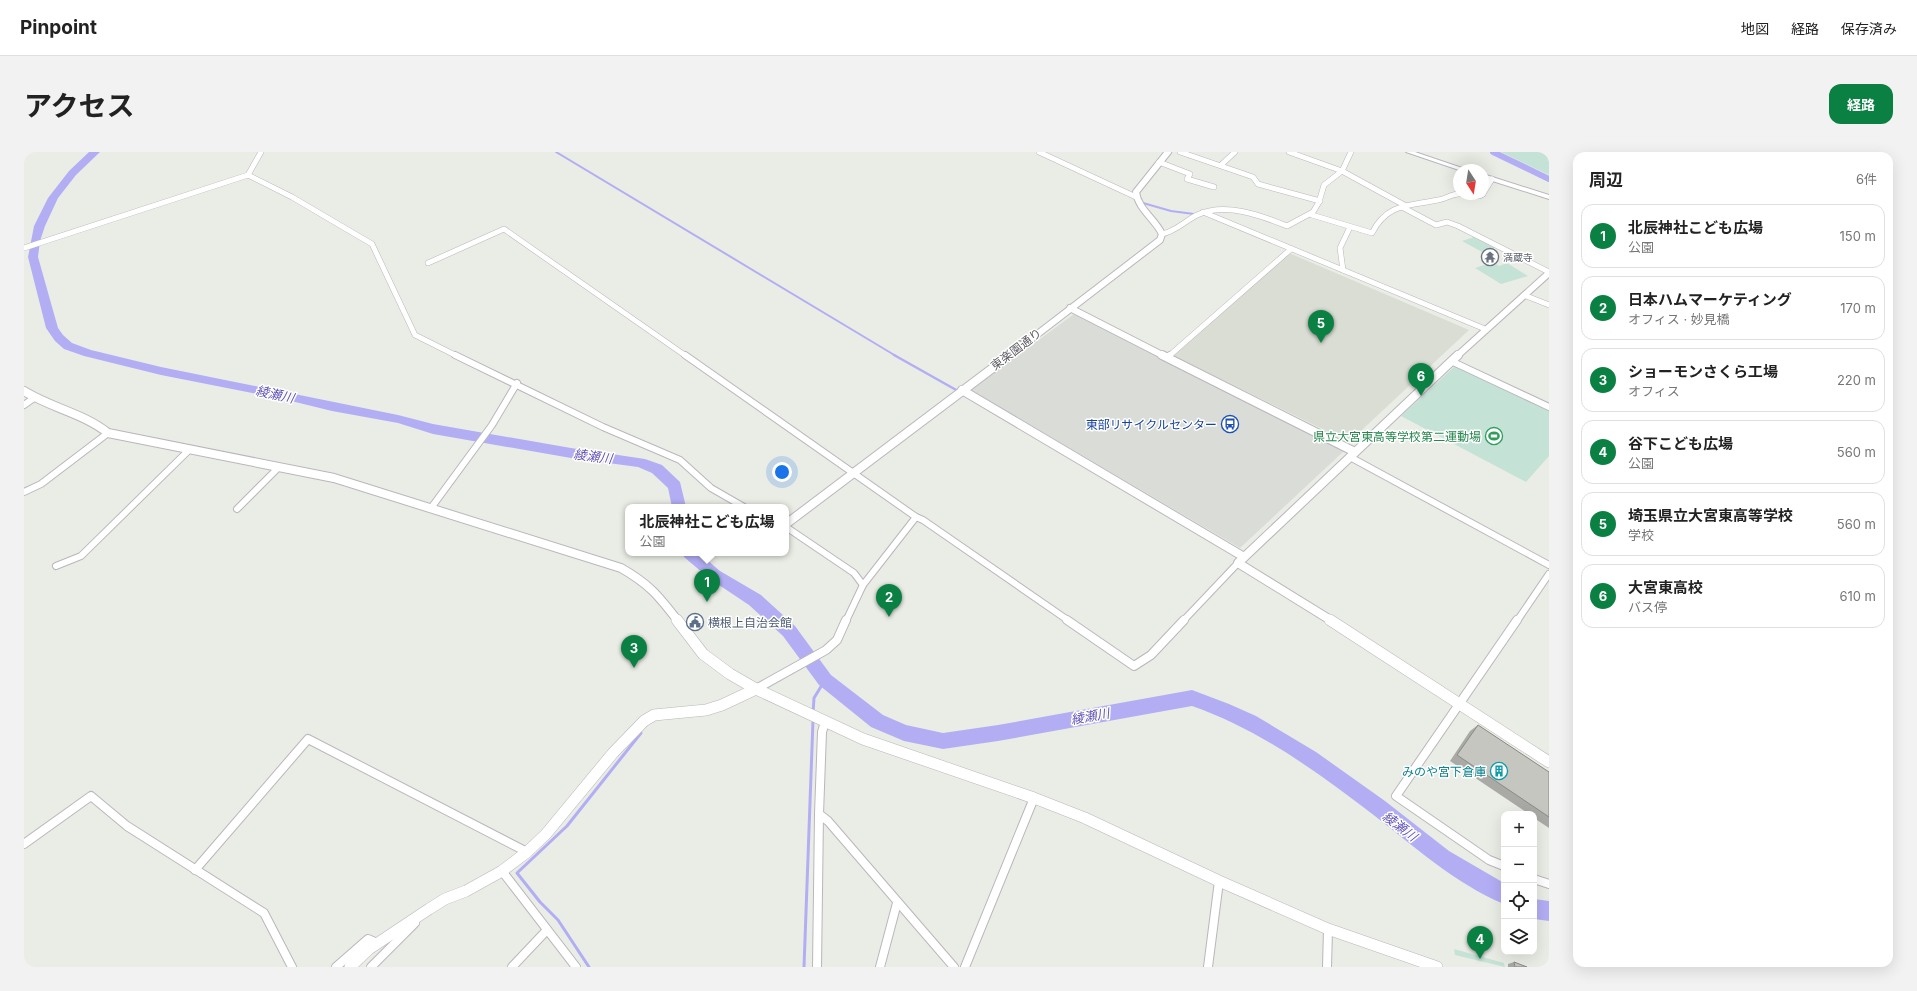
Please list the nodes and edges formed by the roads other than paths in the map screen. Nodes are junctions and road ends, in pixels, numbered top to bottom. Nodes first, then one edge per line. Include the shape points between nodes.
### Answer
1 (261, 152) edge
2 (1039, 152) edge
3 (1168, 152) edge
4 (1180, 152) edge
5 (1235, 152) edge
6 (1289, 152) edge
7 (1351, 152) edge
8 (1408, 152) edge
9 (1158, 162) junction
10 (1221, 165) junction
11 (1453, 166) edge
12 (1342, 171) junction
13 (248, 175) junction
14 (1489, 178) edge
15 (1492, 179) junction
16 (1489, 184) edge
17 (1214, 187) dead end
18 (1453, 194) edge
19 (1136, 197) junction
20 (1549, 197) edge
21 (1320, 201) junction
22 (1404, 206) junction
23 (1204, 212) junction
24 (1312, 215) junction
25 (1350, 227) junction
26 (1162, 234) junction
27 (25, 248) edge
28 (1291, 248) junction
29 (428, 262) dead end
30 (1343, 270) junction
31 (1549, 272) edge
32 (1524, 295) junction
33 (1549, 305) edge
34 (1070, 308) junction
35 (1485, 329) junction
36 (1167, 357) junction
37 (1451, 361) junction
38 (517, 384) junction
39 (962, 390) junction
40 (24, 391) edge
41 (34, 398) junction
42 (24, 405) edge
43 (1549, 407) edge
44 (108, 433) junction
45 (189, 450) junction
46 (1353, 454) junction
47 (279, 467) junction
48 (854, 472) junction
49 (24, 492) edge
50 (737, 504) edge
51 (430, 508) junction
52 (237, 509) dead end
53 (916, 517) junction
54 (789, 522) edge
55 (789, 529) edge
56 (1241, 560) junction
57 (1549, 565) edge
58 (56, 566) dead end
59 (1549, 574) edge
60 (863, 585) junction
61 (756, 689) junction
62 (1460, 703) junction
63 (822, 721) junction
64 (1549, 762) edge
65 (1034, 798) junction
66 (819, 814) junction
67 (24, 844) edge
68 (527, 852) junction
69 (1501, 865) edge
70 (195, 870) junction
71 (502, 871) junction
72 (1537, 880) edge
73 (1219, 881) junction
74 (1549, 884) edge
75 (897, 903) junction
76 (429, 909) junction
77 (1328, 929) junction
78 (547, 930) junction
79 (377, 943) junction
80 (292, 967) edge
81 (336, 967) edge
82 (350, 967) edge
83 (371, 967) edge
84 (512, 967) edge
85 (576, 967) edge
86 (816, 967) edge
87 (880, 967) edge
88 (954, 967) edge
89 (965, 967) edge
90 (1208, 967) edge
91 (1327, 967) edge
92 (1437, 967) edge

1 - 13 street
2 - 19 street
3 - 9 street
4 - 10 street
5 - 10 street
6 - 12 street
7 - 12 street
8 - 11 main road
9 - 17 street via 1190,174 1187,179
9 - 19 street via 1138,188
10 - 21 street via 1253,177 1258,184
12 - 21 street via 1324,184
12 - 22 street
13 - 27 street
13 - 38 street via 292,197 372,244 415,335
14 - 15 main road
15 - 16 street
15 - 20 main road
18 - 22 street via 1443,199
19 - 26 street
21 - 24 street
22 - 25 street via 1380,219 1372,233
22 - 31 street via 1436,225 1448,222 1458,226
23 - 24 street via 1227,210 1249,213 1267,217 1287,226
23 - 26 street via 1171,233
23 - 28 street
24 - 25 street
25 - 30 street via 1340,248
26 - 34 street, 東楽園通り via 1153,247
28 - 30 street
28 - 36 street
29 - 48 street via 504,229
30 - 35 street
31 - 32 street
32 - 33 street
32 - 35 street
34 - 36 street
34 - 39 street, 東楽園通り
35 - 37 street
36 - 46 street
37 - 43 street
37 - 46 street
38 - 50 street via 603,427 680,460 724,498
38 - 51 street via 492,425
39 - 48 street, 東楽園通り
39 - 56 street
40 - 41 street
41 - 42 street
41 - 44 street via 93,420
44 - 45 street
44 - 49 street via 41,484
45 - 47 street
45 - 58 street via 81,556
46 - 56 street
46 - 57 street
47 - 51 street via 334,478
47 - 52 street
48 - 53 street
48 - 54 street, 東楽園通り
51 - 61 street via 621,568 642,580 658,595 703,654
53 - 56 street via 1134,666 1151,655
53 - 60 street
55 - 60 street via 854,573
56 - 62 street
59 - 62 street
60 - 61 street via 837,640 826,650
61 - 63 street
61 - 68 street via 706,710 654,715 644,721 546,834
62 - 64 street
62 - 69 street via 1396,796 1489,860
63 - 65 street via 914,758
63 - 66 street
65 - 73 street via 1085,818
65 - 89 street
66 - 75 street via 828,821
66 - 86 street
67 - 70 street via 91,796 127,826
68 - 70 street via 308,739
68 - 71 street
70 - 80 street via 264,913
71 - 76 street
71 - 78 street
72 - 74 street
73 - 77 street
73 - 90 street
75 - 87 street
75 - 88 street
76 - 79 street
76 - 83 street
77 - 91 street
77 - 92 street
78 - 84 street
78 - 85 street
79 - 81 street via 368,939
79 - 82 street

